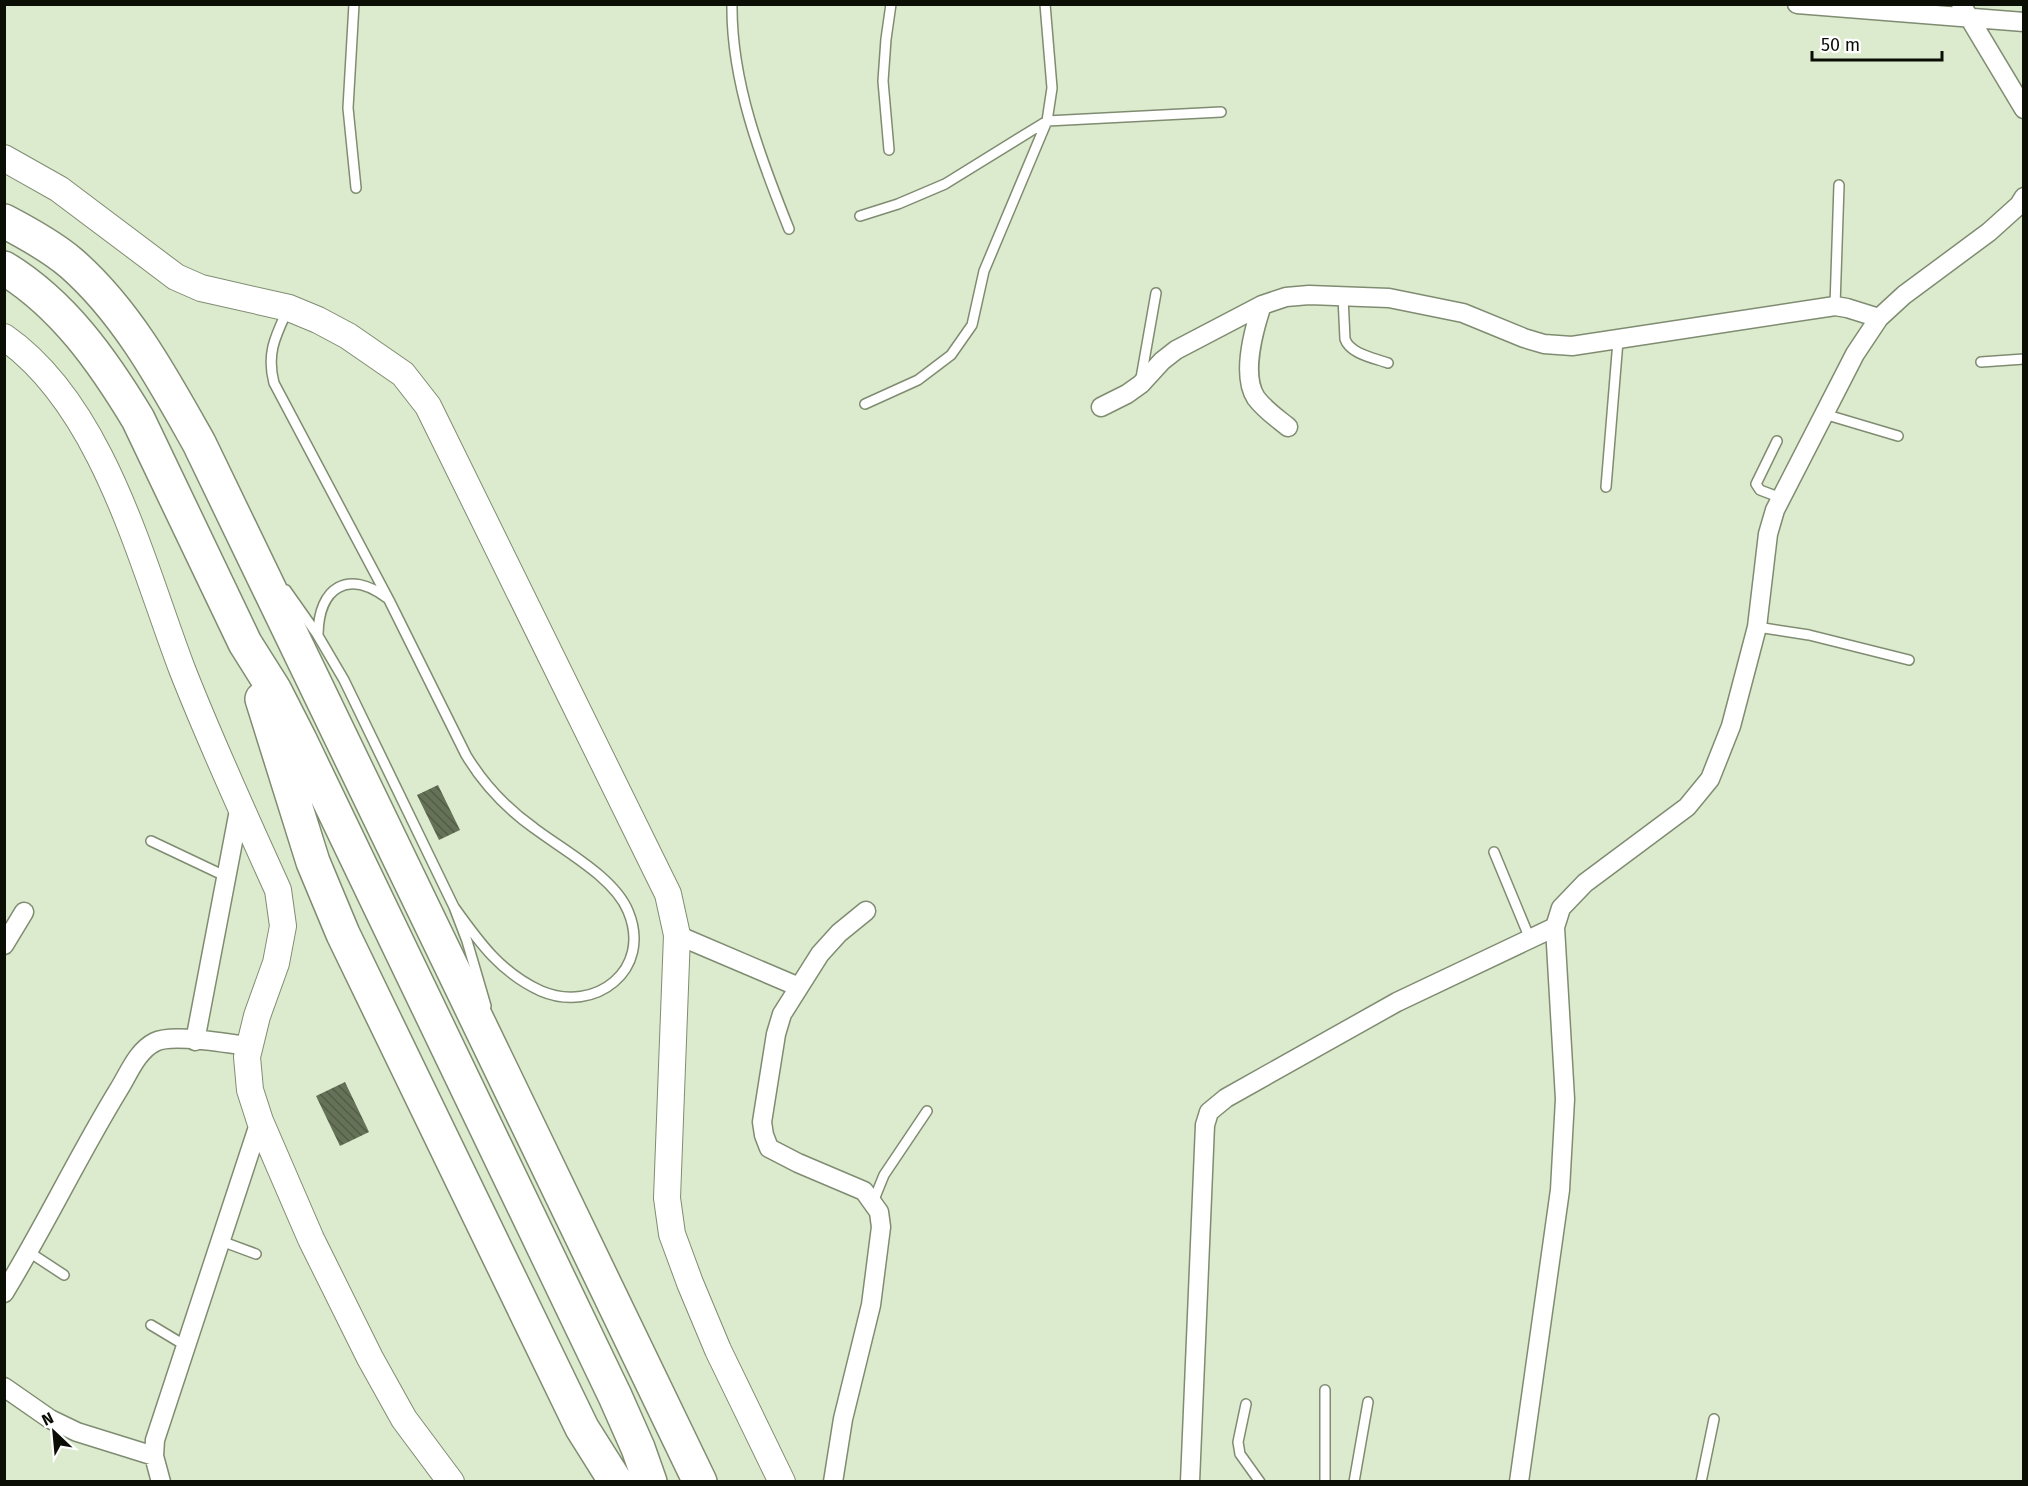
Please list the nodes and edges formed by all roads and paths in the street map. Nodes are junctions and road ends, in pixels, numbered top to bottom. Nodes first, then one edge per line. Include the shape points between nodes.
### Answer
1 (354, 4) edge
2 (732, 4) edge
3 (891, 4) edge
4 (1046, 4) edge
5 (1797, 4) edge
6 (1964, 9) edge
7 (2024, 22) edge
8 (2024, 109) edge
9 (1221, 111) dead end
10 (1047, 121) junction
11 (889, 150) dead end
12 (4, 158) edge
13 (1839, 185) dead end
14 (356, 188) dead end
15 (2022, 204) edge
16 (860, 216) dead end
17 (4, 221) edge
18 (789, 230) dead end
19 (4, 268) edge
20 (1156, 293) dead end
21 (1343, 297) junction
22 (1262, 305) junction
23 (1835, 306) junction
24 (288, 308) junction
25 (1879, 318) junction
26 (4, 337) edge
27 (1618, 340) junction
28 (2024, 359) edge
29 (1982, 362) dead end
30 (1388, 363) dead end
31 (1140, 384) junction
32 (866, 404) dead end
33 (1101, 407) dead end
34 (1824, 414) junction
35 (1288, 427) dead end
36 (1898, 436) dead end
37 (1777, 441) dead end
38 (1606, 487) dead end
39 (1781, 498) junction
40 (238, 525) junction
41 (271, 569) dead end
42 (277, 578) dead end
43 (388, 600) junction
44 (1757, 627) junction
45 (318, 634) junction
46 (245, 643) junction
47 (1909, 660) dead end
48 (240, 806) junction
49 (151, 841) dead end
50 (1494, 852) dead end
51 (227, 877) junction
52 (454, 907) junction
53 (866, 911) dead end
54 (24, 912) dead end
55 (1555, 927) junction
56 (677, 935) junction
57 (1530, 939) junction
58 (4, 945) edge
59 (799, 987) junction
60 (488, 1013) dead end
61 (491, 1024) dead end
62 (195, 1041) junction
63 (250, 1046) junction
64 (507, 1082) junction
65 (927, 1111) dead end
66 (260, 1120) junction
67 (873, 1202) junction
68 (221, 1241) junction
69 (29, 1252) junction
70 (256, 1254) dead end
71 (64, 1275) dead end
72 (4, 1293) edge
73 (151, 1325) dead end
74 (186, 1346) junction
75 (4, 1387) edge
76 (1324, 1390) dead end
77 (1368, 1402) dead end
78 (1246, 1404) dead end
79 (1714, 1419) dead end
80 (154, 1459) junction
81 (161, 1481) edge
82 (451, 1482) edge
83 (616, 1482) edge
84 (650, 1482) edge
85 (700, 1482) edge
86 (782, 1482) edge
87 (833, 1482) edge
88 (1190, 1482) edge
89 (1260, 1482) edge
90 (1325, 1482) edge
91 (1354, 1482) edge
92 (1519, 1482) edge
93 (1701, 1482) edge

1 - 14 lane via 348,108
2 - 18 lane via 744,102
3 - 11 lane via 883,81
4 - 10 lane via 1052,88
5 - 6 street
6 - 7 street
6 - 8 street
9 - 10 lane
10 - 16 lane via 945,183
10 - 32 lane via 984,271 972,325 951,355 918,380
12 - 24 main road via 59,189 176,277 201,288
13 - 23 lane
15 - 25 street
17 - 40 highway via 70,262 123,319 199,443
19 - 46 highway via 47,300 73,326 117,384 159,459
20 - 31 lane
21 - 22 street via 1286,297
21 - 27 street via 1389,298 1428,305 1462,313 1544,344 1572,346
21 - 30 lane via 1347,345
22 - 31 street via 1176,350
22 - 35 street via 1251,348 1249,377 1252,390 1269,412
23 - 25 street
23 - 27 street
24 - 43 lane via 272,347 274,383
24 - 56 main road via 348,336 403,374 428,406 668,894
25 - 34 street
26 - 48 main road via 50,380 85,426 114,487 183,670
27 - 38 lane
28 - 29 lane
31 - 33 street
34 - 36 lane
34 - 39 street
37 - 39 lane via 1756,484 1760,490
39 - 44 street via 1768,534
40 - 41 lane
40 - 64 highway
42 - 45 lane
43 - 45 lane via 364,584 342,586 322,605
43 - 52 lane via 477,773 513,812 588,867 621,898 632,922 632,952 619,978 608,987 583,997 554,995 503,968
44 - 47 lane via 1809,635
44 - 55 street via 1731,726 1710,779 1687,807 1586,883 1561,908
45 - 52 lane
46 - 83 highway via 326,897 577,1417
46 - 84 highway via 300,740 615,1396
48 - 51 street
48 - 63 main road via 278,890 283,926 276,963
49 - 51 lane
50 - 57 lane
51 - 62 street
52 - 60 lane
53 - 59 street via 820,954
54 - 58 street
55 - 57 street
55 - 92 street via 1565,1099 1560,1190
56 - 59 street
56 - 86 main road via 667,1198 672,1234 718,1350
57 - 88 street via 1397,1002 1226,1098 1209,1112 1205,1125
59 - 67 street via 782,1014 776,1034 762,1122 764,1135 769,1148 864,1191
61 - 64 lane
62 - 63 street
62 - 69 street via 171,1037 154,1042 142,1052 98,1123
63 - 66 main road via 250,1090
64 - 85 highway
65 - 67 lane via 884,1175
66 - 68 street
66 - 82 main road via 311,1239 370,1358 404,1419
67 - 87 street via 881,1227 871,1305 843,1419
68 - 70 lane
68 - 74 street
69 - 71 lane
69 - 72 street
73 - 74 lane
74 - 80 street via 155,1440
75 - 80 street via 50,1419
76 - 90 lane
77 - 91 lane
78 - 89 lane via 1238,1442 1240,1454
79 - 93 lane
80 - 81 street

